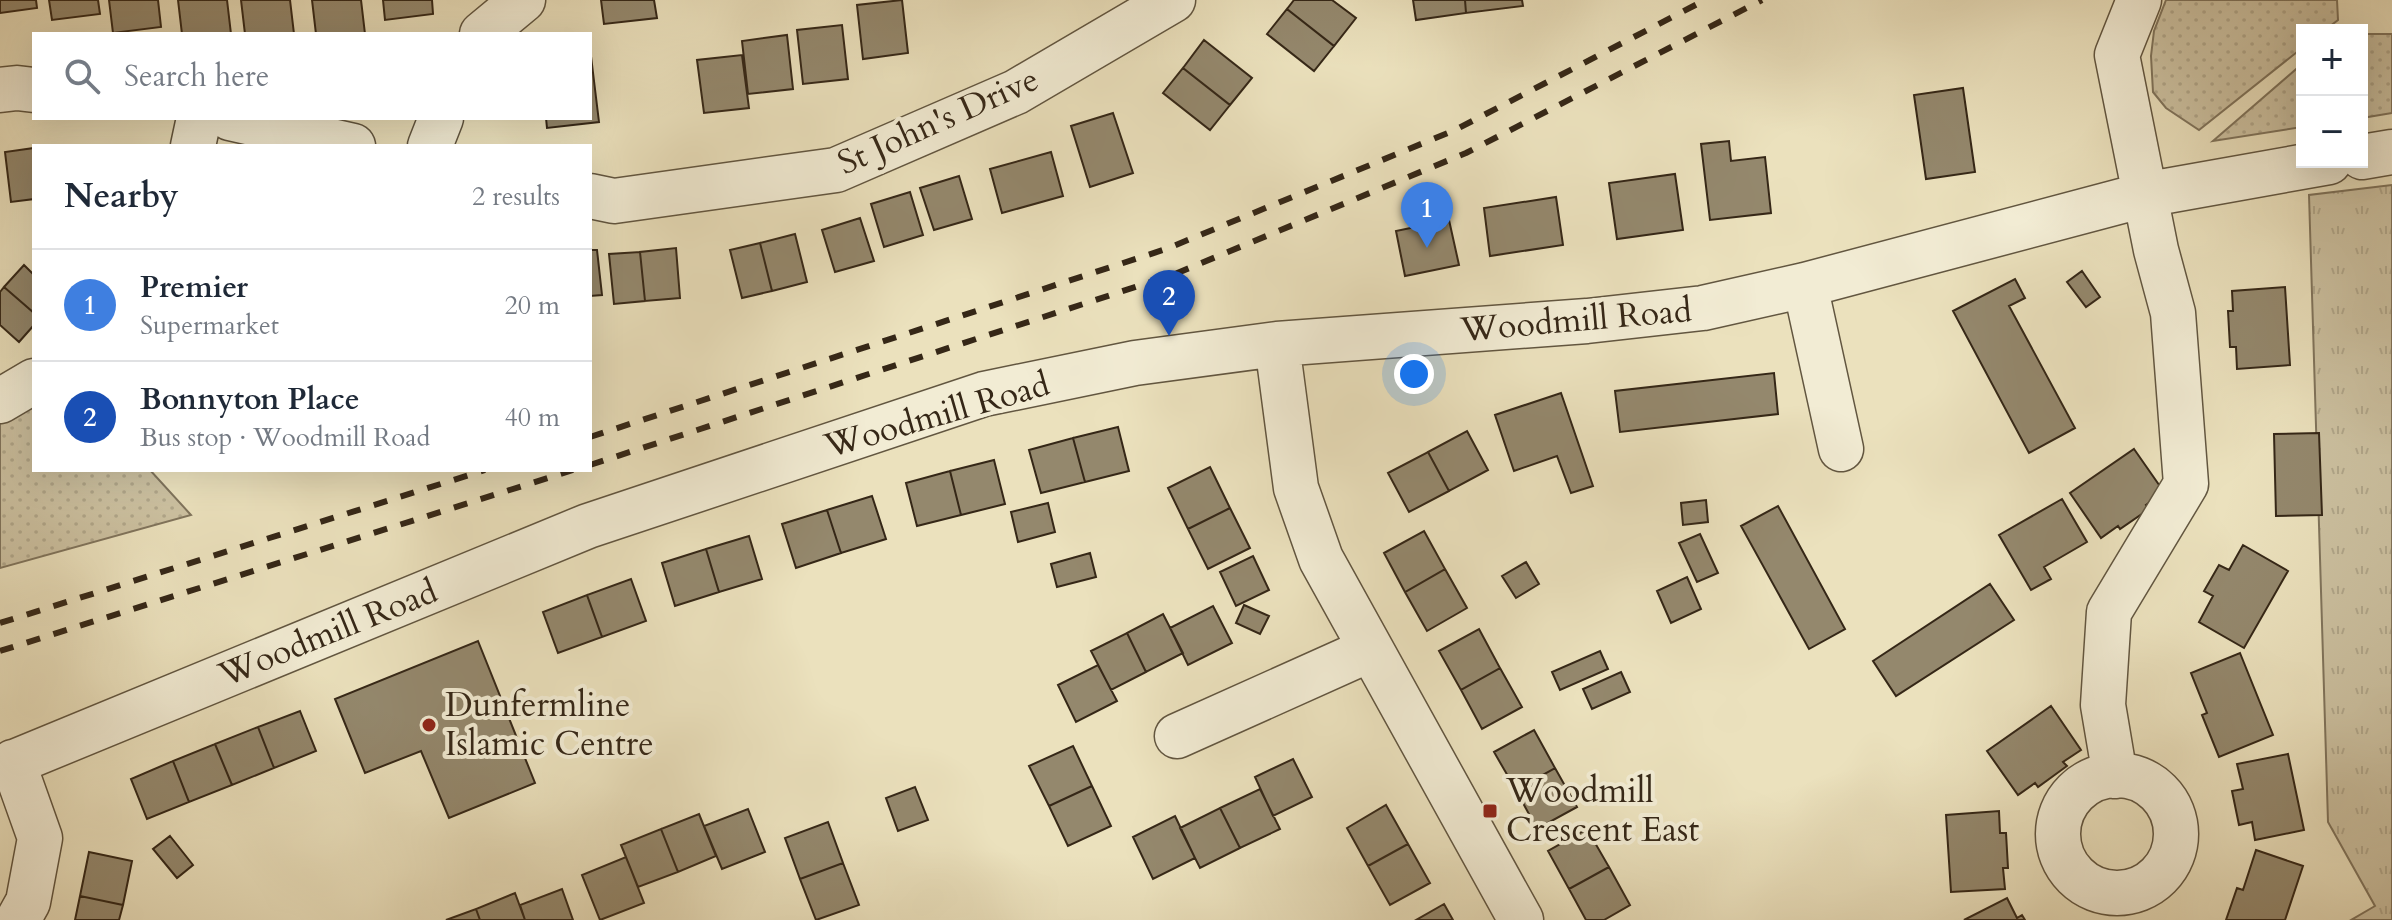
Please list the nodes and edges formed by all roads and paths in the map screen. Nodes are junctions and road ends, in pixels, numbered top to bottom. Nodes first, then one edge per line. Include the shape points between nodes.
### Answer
1 (523, 0) edge
2 (1173, 0) edge
3 (2139, 0) edge
4 (484, 32) edge
5 (0, 90) edge
6 (32, 90) edge
7 (199, 120) edge
8 (239, 120) edge
9 (440, 120) edge
10 (193, 144) edge
11 (344, 144) edge
12 (431, 144) edge
13 (2392, 152) edge
14 (2368, 156) edge
15 (2296, 168) edge
16 (2144, 195) junction
17 (592, 196) edge
18 (1805, 285) junction
19 (1277, 344) junction
20 (32, 382) edge
21 (0, 401) edge
22 (1841, 449) dead end
23 (1371, 649) junction
24 (1177, 736) dead end
25 (7, 765) edge
26 (2115, 776) dead end
27 (18, 920) edge
28 (1521, 920) edge

1 - 4 street
2 - 17 street, St John's Drive via 1016,92 836,170 614,201
3 - 16 street via 2117,55
5 - 6 street
7 - 10 street
8 - 11 street
9 - 12 street
13 - 14 street
15 - 16 street, Woodmill Road
16 - 18 street, Woodmill Road
16 - 26 street via 2173,313 2186,484 2109,612 2103,705
18 - 19 street, Woodmill Road via 1703,308 1587,321
18 - 22 street
19 - 23 street via 1296,488 1321,559
19 - 25 street, Woodmill Road via 1135,363 984,394 588,526
20 - 21 street
23 - 24 street
23 - 28 street
25 - 27 street, Woodmill Road via 40,838 28,902

